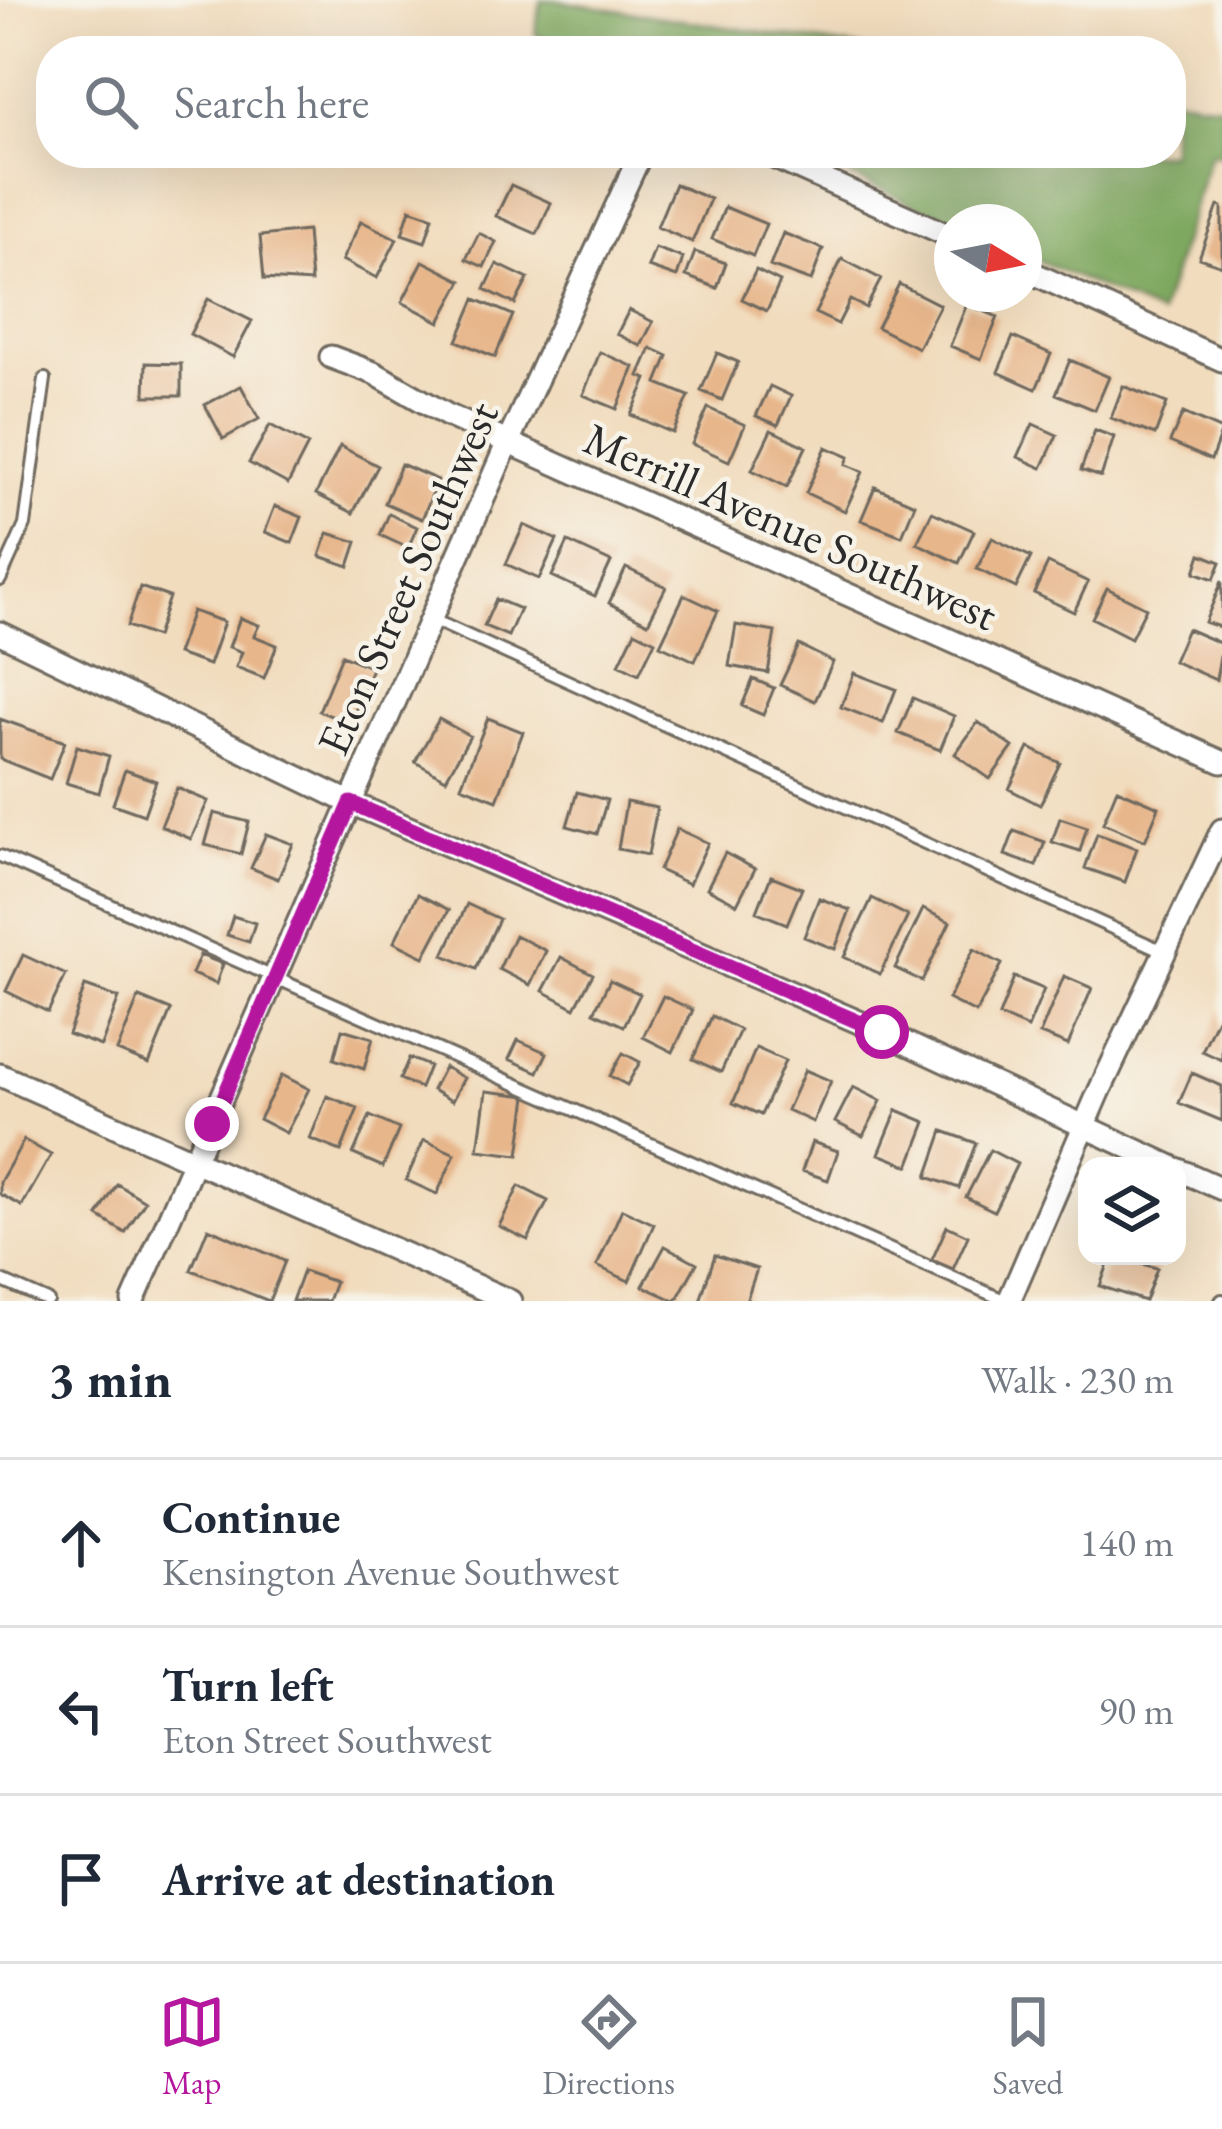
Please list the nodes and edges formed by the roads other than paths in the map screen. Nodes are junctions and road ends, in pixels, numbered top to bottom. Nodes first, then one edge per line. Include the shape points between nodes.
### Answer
1 (634, 168) edge
2 (798, 168) edge
3 (934, 229) edge
4 (1042, 277) edge
5 (331, 357) dead end
6 (1222, 360) edge
7 (45, 379) dead end
8 (508, 442) junction
9 (0, 580) edge
10 (431, 620) junction
11 (0, 633) edge
12 (1222, 761) edge
13 (351, 803) junction
14 (1222, 830) edge
15 (0, 856) edge
16 (1165, 952) junction
17 (275, 979) junction
18 (0, 1075) edge
19 (1084, 1127) junction
20 (1152, 1157) edge
21 (195, 1162) junction
22 (1186, 1172) edge
23 (1222, 1189) edge
24 (0, 1280) edge
25 (48, 1301) edge
26 (134, 1301) edge
27 (511, 1301) edge
28 (1008, 1301) edge

1 - 8 street, Eton Street Southwest
2 - 3 street
4 - 6 street
5 - 8 street, Merrill Avenue Southwest
7 - 9 lane via 25,525
8 - 10 street, Eton Street Southwest
8 - 12 street, Merrill Avenue Southwest
10 - 13 street, Eton Street Southwest
10 - 16 lane
11 - 13 street
13 - 17 street, Eton Street Southwest
13 - 19 street
14 - 16 street
15 - 17 lane
16 - 19 street
17 - 21 street, Eton Street Southwest
17 - 28 lane
18 - 21 street
19 - 20 street
19 - 28 street
21 - 26 street, Eton Street Southwest
21 - 27 street
22 - 23 street
24 - 25 lane

